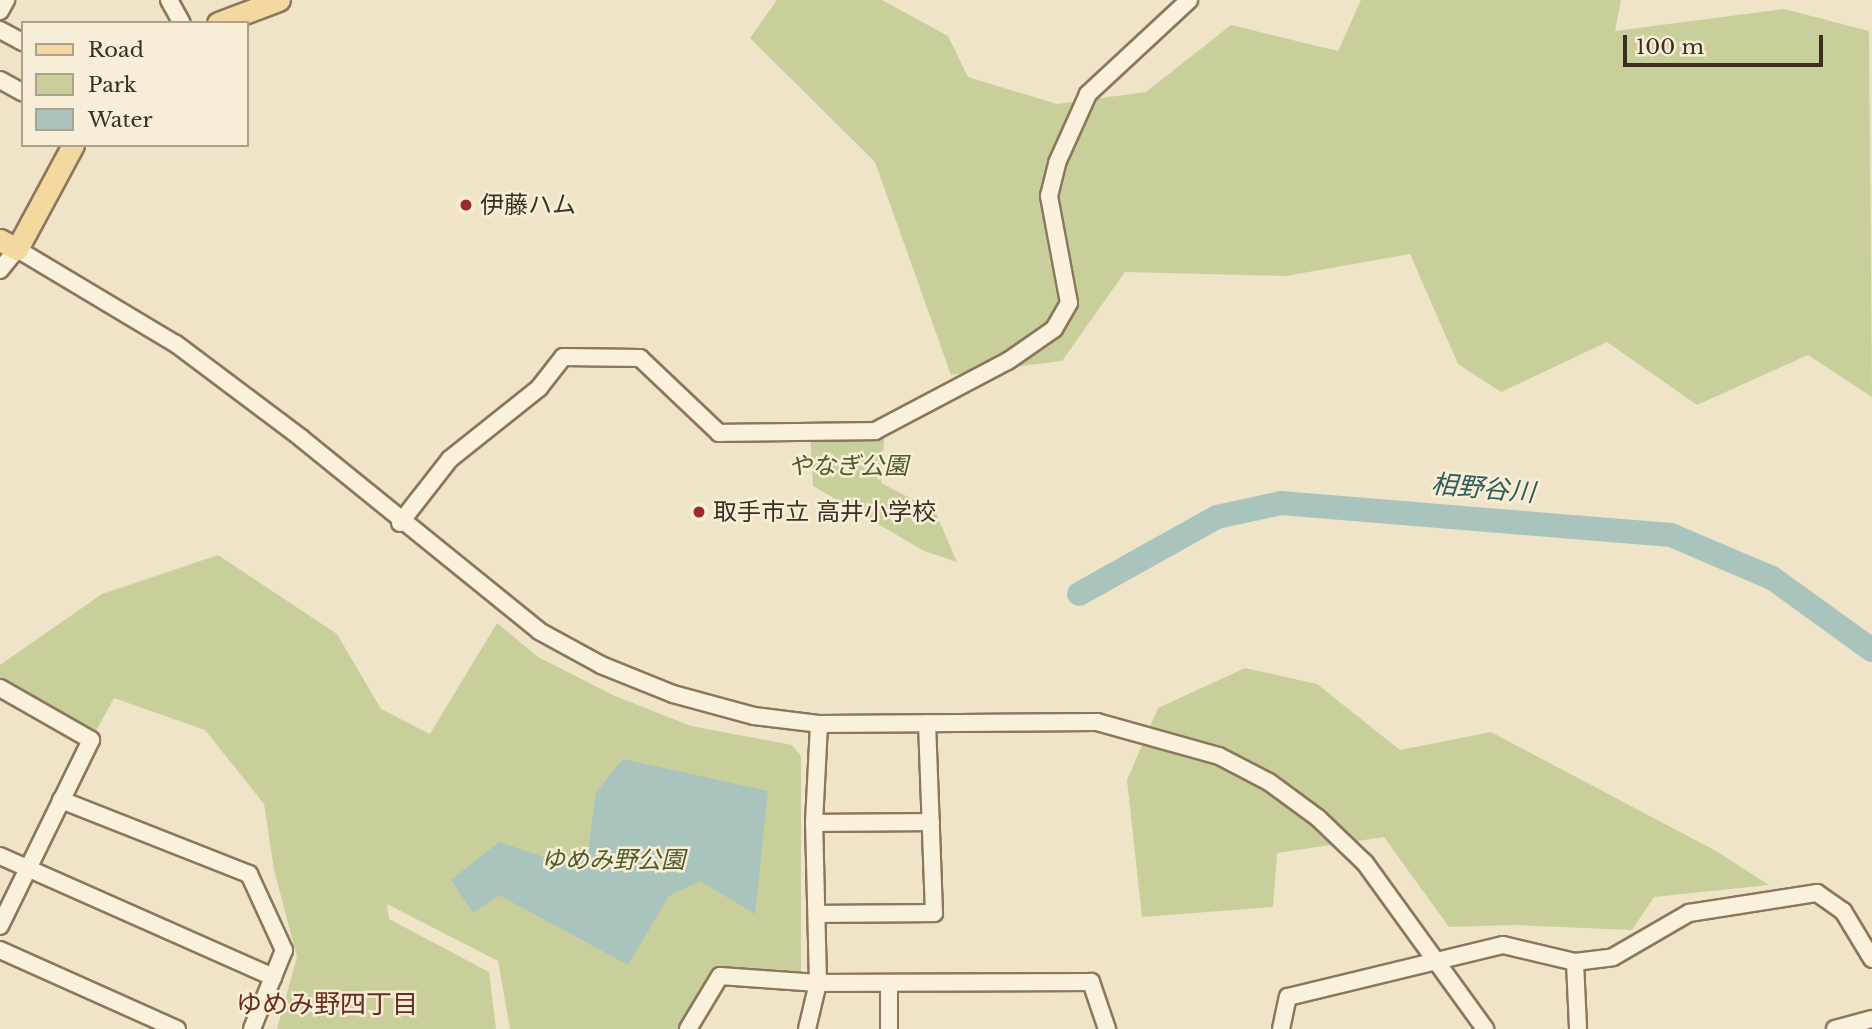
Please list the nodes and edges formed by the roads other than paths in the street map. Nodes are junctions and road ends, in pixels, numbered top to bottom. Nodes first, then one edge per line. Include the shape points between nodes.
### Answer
1 (6, 0) edge
2 (169, 0) edge
3 (279, 0) edge
4 (1189, 0) edge
5 (0, 11) edge
6 (181, 21) edge
7 (223, 21) edge
8 (0, 30) edge
9 (21, 41) edge
10 (0, 80) edge
11 (21, 92) edge
12 (72, 147) edge
13 (8, 245) edge
14 (0, 270) edge
15 (400, 523) junction
16 (1, 691) edge
17 (927, 723) junction
18 (819, 724) junction
19 (61, 800) junction
20 (931, 822) junction
21 (814, 823) junction
22 (0, 856) edge
23 (28, 868) junction
24 (817, 914) junction
25 (0, 926) edge
26 (0, 950) edge
27 (1872, 959) edge
28 (1439, 961) junction
29 (1575, 962) junction
30 (273, 977) junction
31 (818, 983) junction
32 (889, 984) junction
33 (1872, 1019) edge
34 (177, 1029) edge
35 (252, 1029) edge
36 (688, 1029) edge
37 (807, 1029) edge
38 (889, 1029) edge
39 (1107, 1029) edge
40 (1281, 1029) edge
41 (1485, 1029) edge
42 (1578, 1029) edge
43 (1835, 1029) edge

1 - 5 street
2 - 6 street
3 - 7 main road
4 - 15 street via 1088,94 1057,163 1049,196 1069,303 1054,329 1008,361 875,431 719,433 640,358 563,357 539,388 450,459
8 - 9 street
10 - 11 street
12 - 13 main road
13 - 14 street
13 - 15 street via 176,344 301,438
15 - 18 street via 539,631 601,665 673,694 741,712
16 - 19 street via 90,740
17 - 18 street
17 - 20 street
17 - 28 street via 1097,722 1219,756 1269,782 1318,818 1364,863
18 - 21 street
19 - 23 street
19 - 30 street via 249,874 284,950
20 - 21 street
20 - 24 street via 934,913
21 - 24 street
22 - 23 street
23 - 25 street
23 - 30 street
24 - 31 street
26 - 34 street
27 - 29 street via 1843,911 1818,893 1689,913 1613,957
28 - 29 street via 1503,945
28 - 40 street via 1288,998
28 - 41 street
29 - 42 street
30 - 35 street
31 - 32 street
31 - 36 street via 720,976
31 - 37 street
32 - 38 street
32 - 39 street via 1091,982
33 - 43 street

